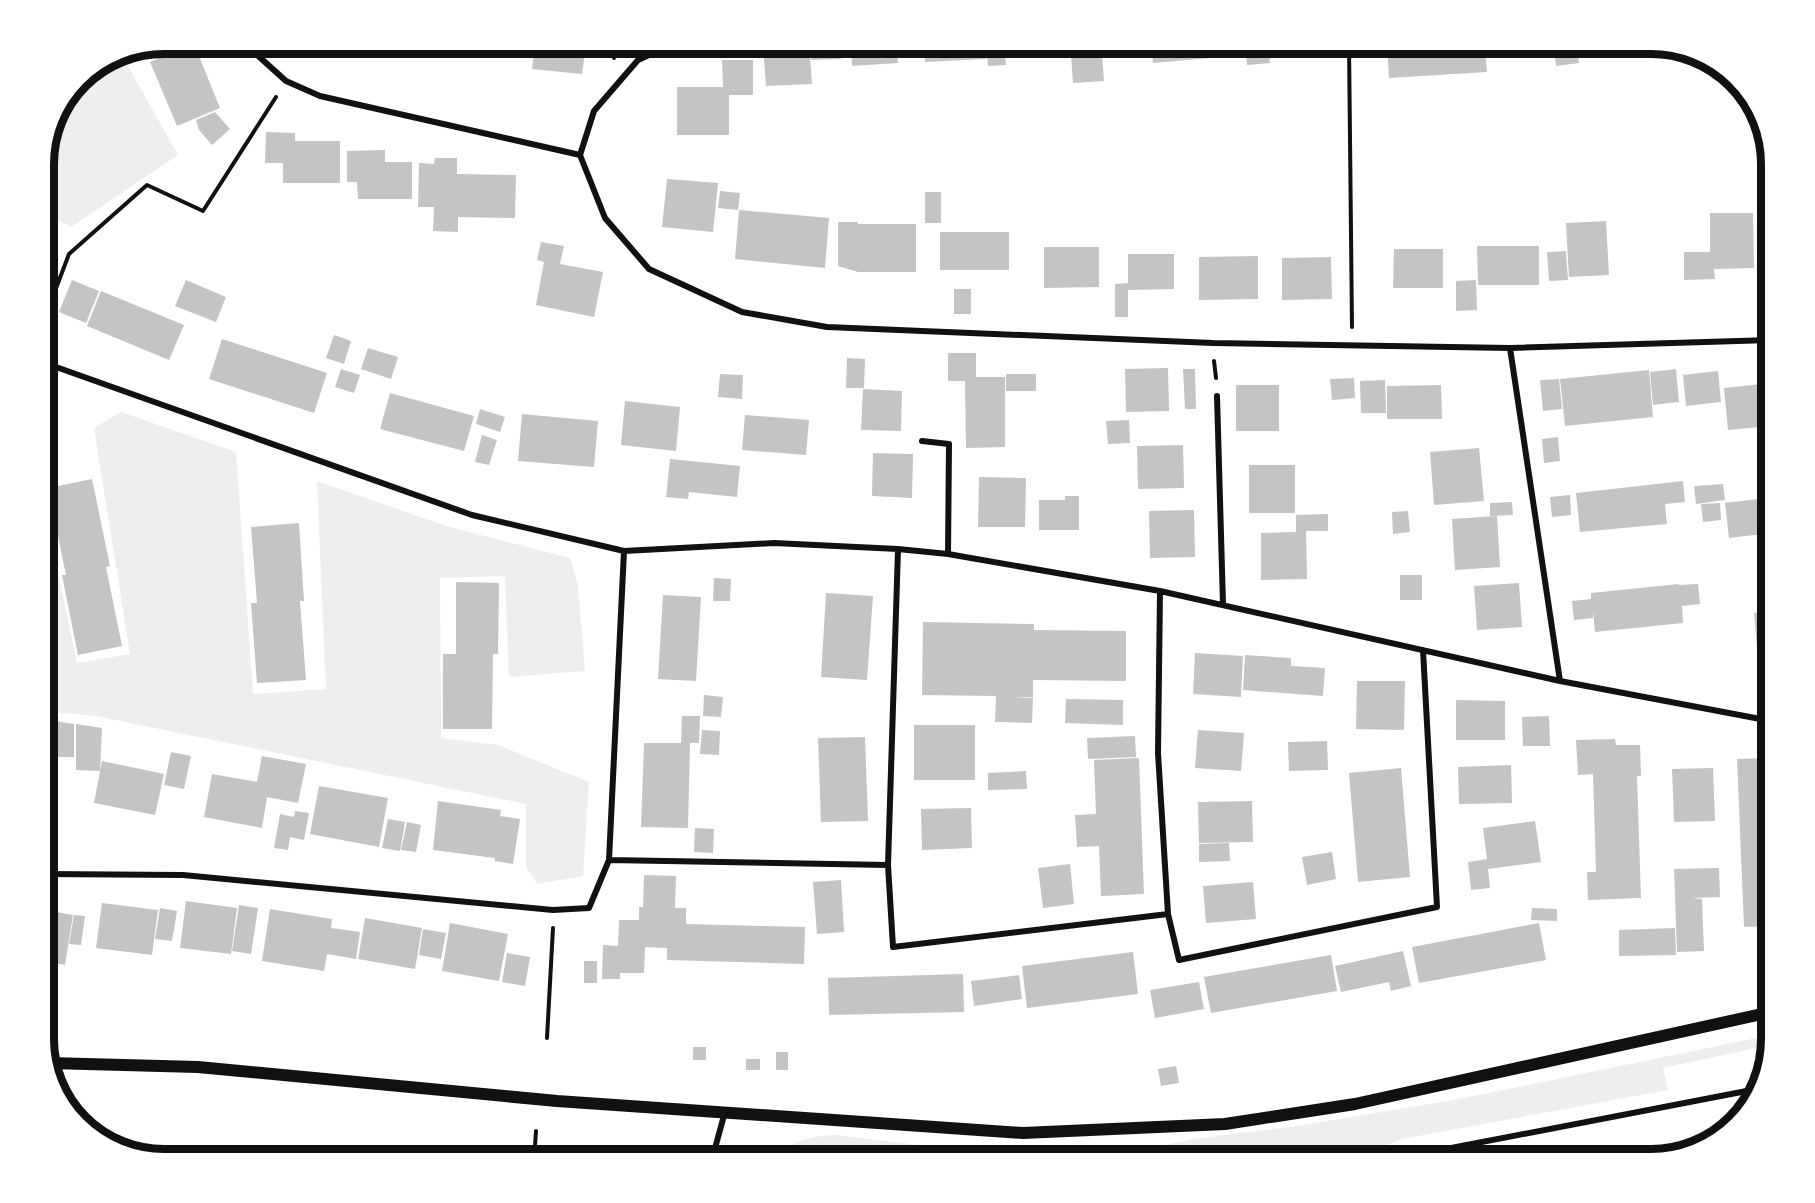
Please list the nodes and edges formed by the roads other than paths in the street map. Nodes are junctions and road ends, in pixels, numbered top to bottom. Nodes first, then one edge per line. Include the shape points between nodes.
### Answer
1 (256, 54) edge
2 (651, 54) edge
3 (580, 155) junction
4 (1761, 340) edge
5 (1510, 348) junction
6 (54, 364) edge
7 (56, 367) joint
8 (1217, 396) road end
9 (922, 441) dead end
10 (898, 549) junction
11 (624, 551) junction
12 (948, 554) junction
13 (1160, 591) junction
14 (1223, 604) junction
15 (1423, 650) junction
16 (1560, 681) junction
17 (1761, 719) edge
18 (609, 860) junction
19 (888, 865) junction
20 (54, 874) edge
21 (1168, 914) junction
22 (1761, 1014) edge
23 (57, 1063) edge
24 (1749, 1090) edge
25 (725, 1112) junction
26 (715, 1149) edge
27 (1450, 1149) edge

1 - 3 street via 286,81 320,96
2 - 3 street via 638,60 594,111
3 - 5 street via 604,219 649,269 742,312 827,327 1213,343
4 - 5 street
5 - 16 street
6 - 7 street
7 - 11 street via 472,515
8 - 14 street
9 - 12 street via 949,444
10 - 11 street via 774,543
10 - 12 street
10 - 19 street
11 - 18 street
12 - 13 street
13 - 14 street
13 - 21 street via 1158,753
14 - 15 street
15 - 16 street
15 - 21 street via 1437,907 1179,960
16 - 17 street
18 - 19 street
18 - 20 street via 589,908 553,910 183,875
19 - 21 street via 893,946
22 - 25 main road via 1356,1104 1226,1124 1023,1133
23 - 25 main road via 198,1067 556,1101
24 - 27 street
25 - 26 street

